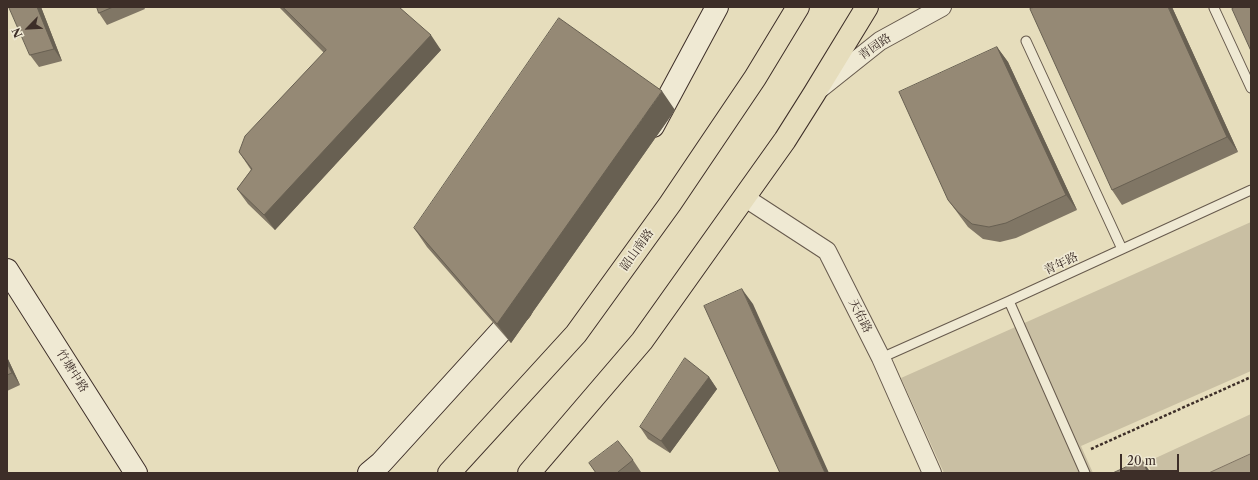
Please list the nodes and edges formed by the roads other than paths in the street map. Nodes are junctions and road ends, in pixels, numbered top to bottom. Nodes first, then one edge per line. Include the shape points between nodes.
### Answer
1 (717, 7) edge
2 (798, 7) edge
3 (867, 7) edge
4 (942, 7) edge
5 (1214, 8) dead end
6 (1026, 41) dead end
7 (1251, 88) edge
8 (814, 94) junction
9 (644, 143) dead end
10 (1251, 190) edge
11 (744, 197) junction
12 (1122, 250) junction
13 (7, 270) edge
14 (536, 292) edge
15 (1009, 301) junction
16 (881, 358) junction
17 (136, 473) edge
18 (369, 473) edge
19 (449, 473) edge
20 (529, 473) edge
21 (932, 473) edge
22 (1085, 473) edge

1 - 9 street
2 - 19 main road, 韶山南路 via 756,78 670,204 576,334
3 - 8 main road
4 - 8 street, 青园路 via 880,41
5 - 7 lane
6 - 12 lane
8 - 11 main road
10 - 12 lane, 青年路
11 - 16 street, 天佑路 via 827,251
11 - 20 main road via 642,341
12 - 15 lane, 青年路
13 - 17 street, 竹塘中路
14 - 18 street via 381,463
15 - 16 lane, 青年路
15 - 22 lane
16 - 21 street, 天佑路

